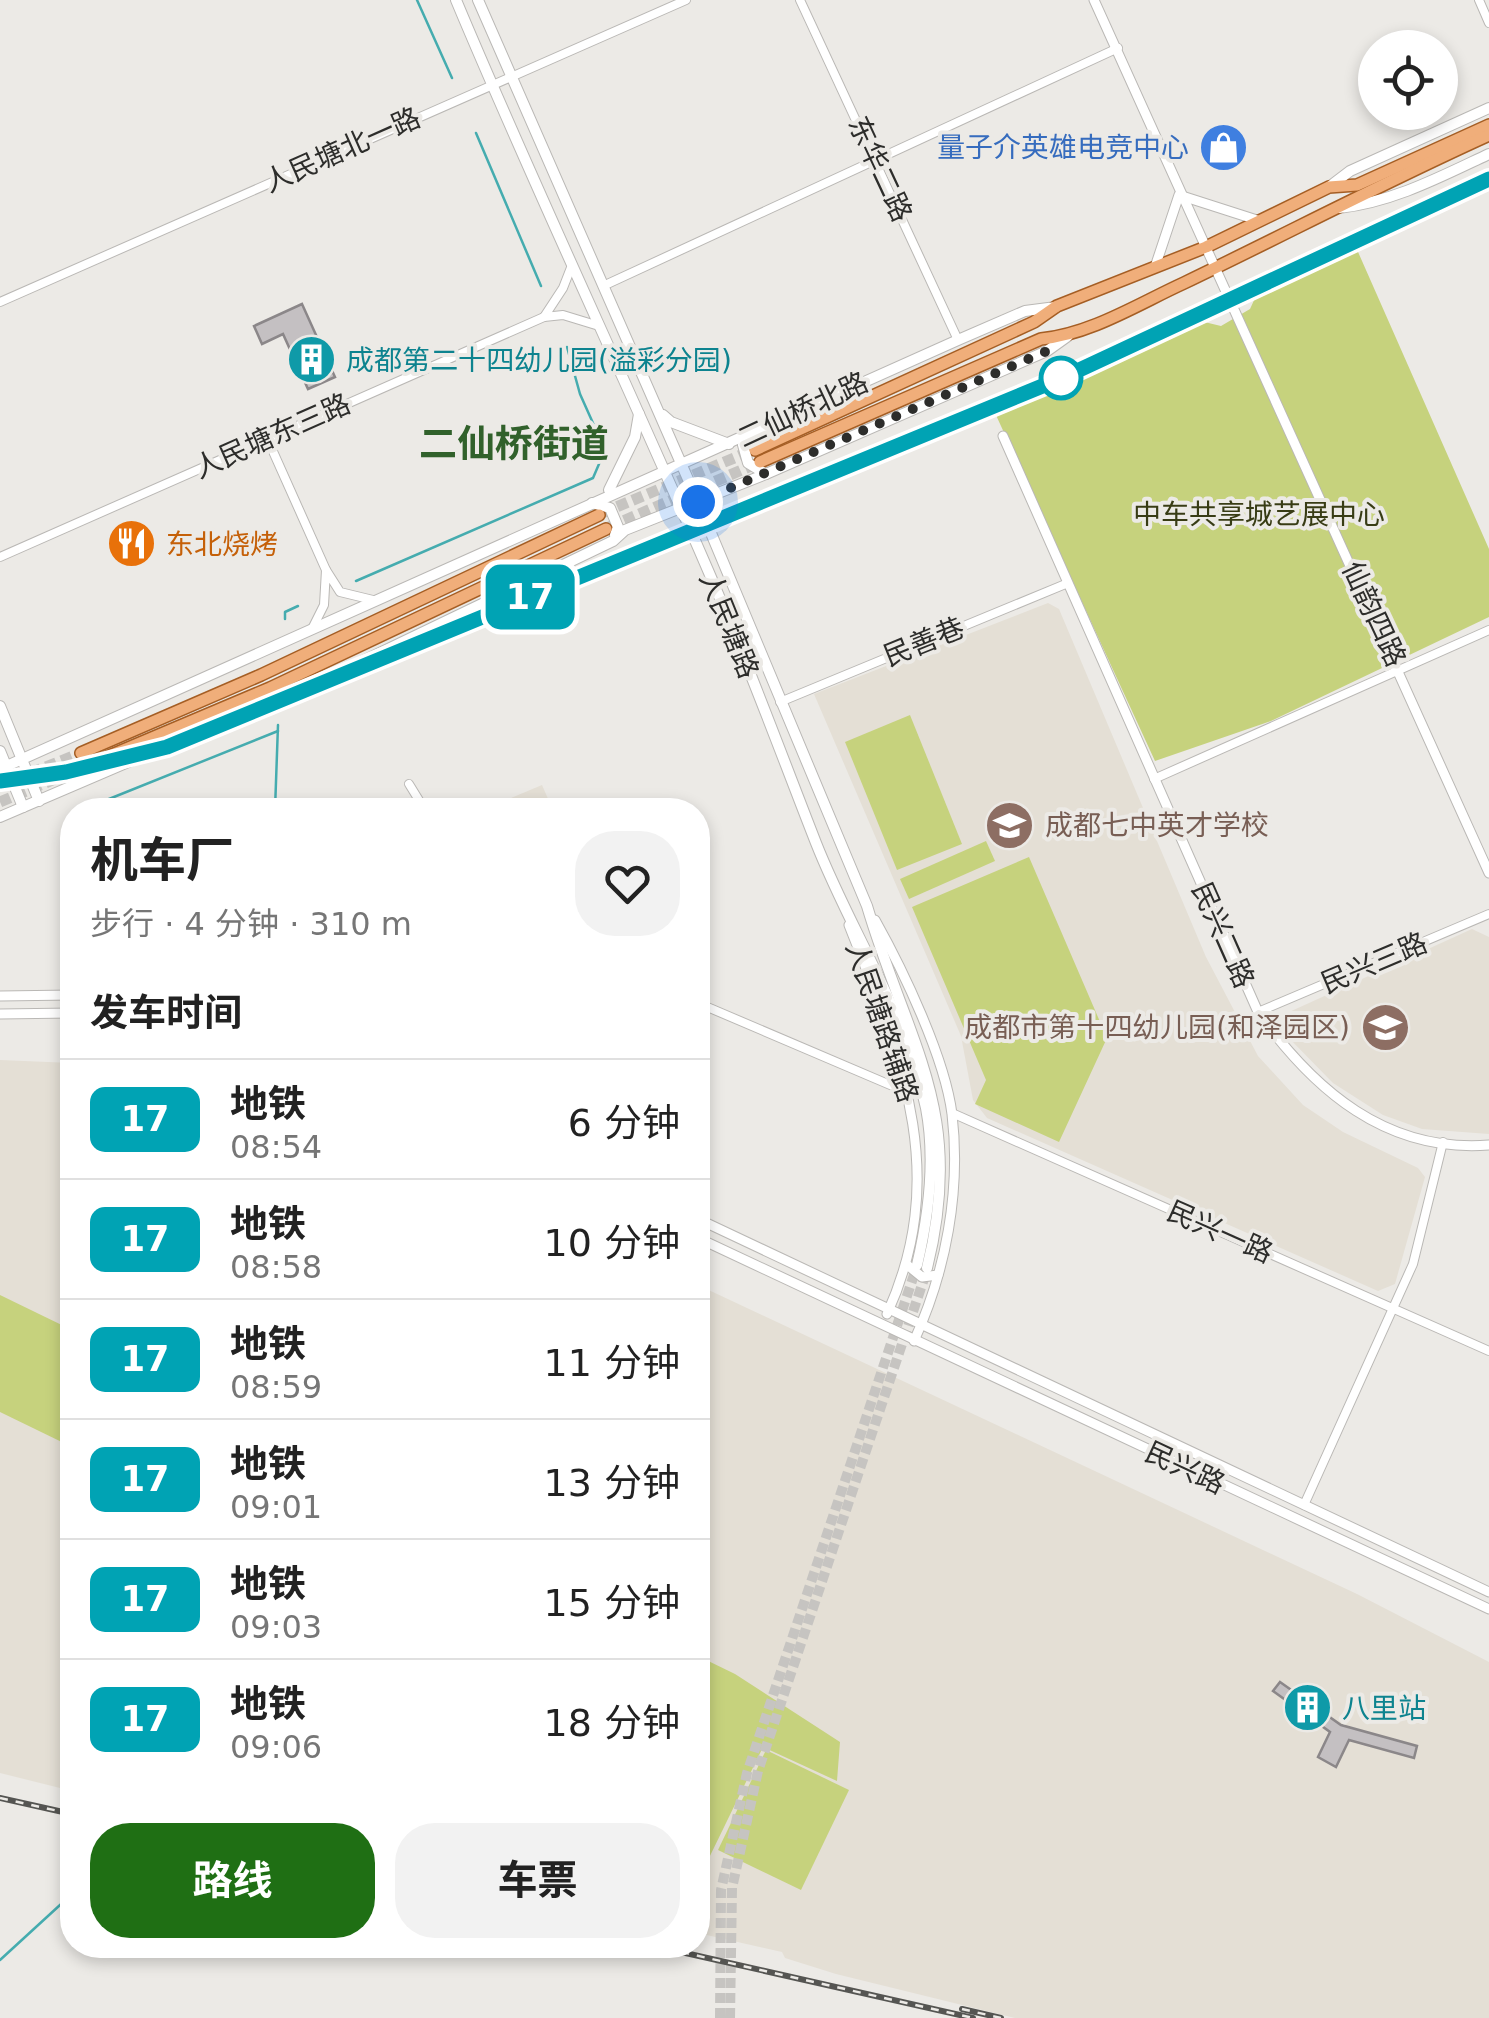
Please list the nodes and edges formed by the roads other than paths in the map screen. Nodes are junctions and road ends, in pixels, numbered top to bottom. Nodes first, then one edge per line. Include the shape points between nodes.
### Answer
1 (456, 0) edge
2 (478, 0) edge
3 (686, 0) edge
4 (800, 0) edge
5 (1094, 0) edge
6 (1478, 0) edge
7 (1489, 24) edge
8 (1118, 48) junction
9 (511, 76) junction
10 (491, 84) junction
11 (1489, 108) edge
12 (1489, 125) edge
13 (1489, 136) edge
14 (1489, 154) edge
15 (877, 160) junction
16 (1328, 187) junction
17 (1180, 195) junction
18 (1334, 209) junction
19 (1260, 220) junction
20 (1206, 247) junction
21 (572, 265) junction
22 (1155, 267) junction
23 (1215, 268) junction
24 (604, 286) junction
25 (0, 302) edge
26 (1057, 306) junction
27 (544, 318) junction
28 (600, 326) junction
29 (958, 340) junction
30 (657, 409) junction
31 (639, 413) junction
32 (748, 433) junction
33 (1003, 436) dead end
34 (266, 438) junction
35 (730, 444) junction
36 (761, 462) junction
37 (682, 466) junction
38 (664, 470) junction
39 (606, 494) junction
40 (588, 502) junction
41 (698, 502) junction
42 (679, 509) junction
43 (599, 515) tunnel mouth
44 (606, 529) tunnel mouth
45 (613, 541) junction
46 (0, 557) edge
47 (326, 570) junction
48 (1068, 583) junction
49 (378, 601) junction
50 (312, 630) junction
51 (1489, 630) edge
52 (1400, 670) junction
53 (780, 702) junction
54 (0, 706) edge
55 (0, 751) edge
56 (22, 759) junction
57 (3, 768) edge
58 (1154, 778) junction
59 (409, 784) dead end
60 (418, 798) edge
61 (39, 800) junction
62 (23, 807) junction
63 (0, 817) edge
64 (1489, 873) edge
65 (837, 895) junction
66 (866, 906) junction
67 (1489, 914) edge
68 (60, 995) edge
69 (0, 996) edge
70 (710, 1009) edge
71 (1258, 1012) junction
72 (60, 1013) edge
73 (0, 1014) edge
74 (909, 1093) junction
75 (952, 1113) junction
76 (1443, 1142) junction
77 (1489, 1145) edge
78 (710, 1226) edge
79 (710, 1244) edge
80 (917, 1266) junction
81 (938, 1276) junction
82 (1394, 1309) junction
83 (889, 1311) junction
84 (882, 1325) junction
85 (921, 1326) junction
86 (914, 1341) junction
87 (1489, 1351) edge
88 (1304, 1505) junction
89 (1297, 1520) junction
90 (1489, 1592) edge
91 (1489, 1609) edge

1 - 10 main road, 人民塘路
2 - 9 main road, 人民塘路
3 - 9 street, 人民塘北一路
4 - 15 street, 东华二路
5 - 8 street, 仙韵四路
6 - 7 street
8 - 15 street
8 - 17 street, 仙韵四路
9 - 10 street, 人民塘北一路
9 - 24 main road, 人民塘路
10 - 21 main road, 人民塘路
10 - 25 street, 人民塘北一路
11 - 16 main road, 二仙桥北路
12 - 16 main road, 二仙桥北路 via 1356,184
13 - 18 main road
14 - 18 main road via 1416,188
15 - 24 street
15 - 29 street, 东华二路
16 - 19 main road, 二仙桥北路
17 - 19 street
17 - 20 street, 仙韵四路
17 - 22 street
18 - 23 main road
19 - 20 main road, 二仙桥北路
20 - 22 main road, 二仙桥北路
20 - 23 street, 仙韵四路
21 - 27 street
21 - 28 main road, 人民塘路
22 - 26 main road, 二仙桥北路
23 - 36 main road
23 - 52 street, 仙韵四路
24 - 30 main road, 人民塘路
26 - 29 main road, 二仙桥北路 via 1025,311
26 - 36 main road
27 - 28 street via 563,315
27 - 34 street, 人民塘东三路
28 - 31 main road, 人民塘路
29 - 32 main road, 二仙桥北路
30 - 35 main road via 670,422
30 - 37 main road, 人民塘路
31 - 38 main road, 人民塘路
31 - 39 main road
32 - 35 main road, 二仙桥北路
32 - 36 main road via 748,463
33 - 48 street, 民兴二路
34 - 46 street, 人民塘东三路
34 - 47 street
35 - 37 main road, 二仙桥北路
36 - 41 main road
37 - 38 main road, 二仙桥北路
37 - 41 main road, 人民塘路
38 - 39 main road, 二仙桥北路
38 - 42 main road, 人民塘路
39 - 40 main road, 二仙桥北路
40 - 45 main road via 610,508 618,528
40 - 49 main road, 二仙桥北路
41 - 42 main road
41 - 53 main road, 人民塘路
42 - 45 main road via 624,530
42 - 65 main road, 人民塘路
43 - 44 main road via 84,759 270,688
45 - 61 main road via 359,663
47 - 49 street via 340,592
47 - 50 street via 324,605
48 - 53 street, 民善巷
48 - 58 street, 民兴二路
49 - 50 main road, 二仙桥北路
50 - 56 main road, 二仙桥北路
51 - 52 street
52 - 58 street
52 - 64 street, 仙韵四路
53 - 66 main road, 人民塘路
54 - 56 main road
55 - 57 main road
56 - 57 main road, 二仙桥北路
56 - 61 main road
57 - 62 main road
58 - 71 street, 民兴二路
59 - 60 street
61 - 62 main road
62 - 63 main road
65 - 74 street, 人民塘路辅路
65 - 80 main road, 人民塘路 via 902,1028 924,1100 930,1184
66 - 75 street, 人民塘路辅路 via 928,1030
66 - 80 main road, 人民塘路 via 937,1112 940,1182
67 - 71 street, 民兴三路
68 - 69 street
70 - 74 street
71 - 76 street, 民兴二路 via 1287,1052 1339,1101 1406,1134
72 - 73 street
74 - 80 street, 人民塘路辅路 via 919,1179
75 - 81 street, 人民塘路辅路 via 951,1220
75 - 82 street, 民兴一路
76 - 77 street, 民兴二路
76 - 82 street via 1414,1264
78 - 83 street, 民兴路
79 - 84 street, 民兴路
80 - 81 street via 922,1277
80 - 83 street, 人民塘路辅路
81 - 85 street, 人民塘路辅路
82 - 87 street, 民兴一路
82 - 88 street
83 - 84 street, 人民塘路辅路
83 - 85 street, 民兴路
84 - 86 street, 民兴路
85 - 86 street, 人民塘路辅路
85 - 88 street, 民兴路
86 - 89 street, 民兴路
88 - 89 street
88 - 90 street, 民兴路
89 - 91 street, 民兴路

